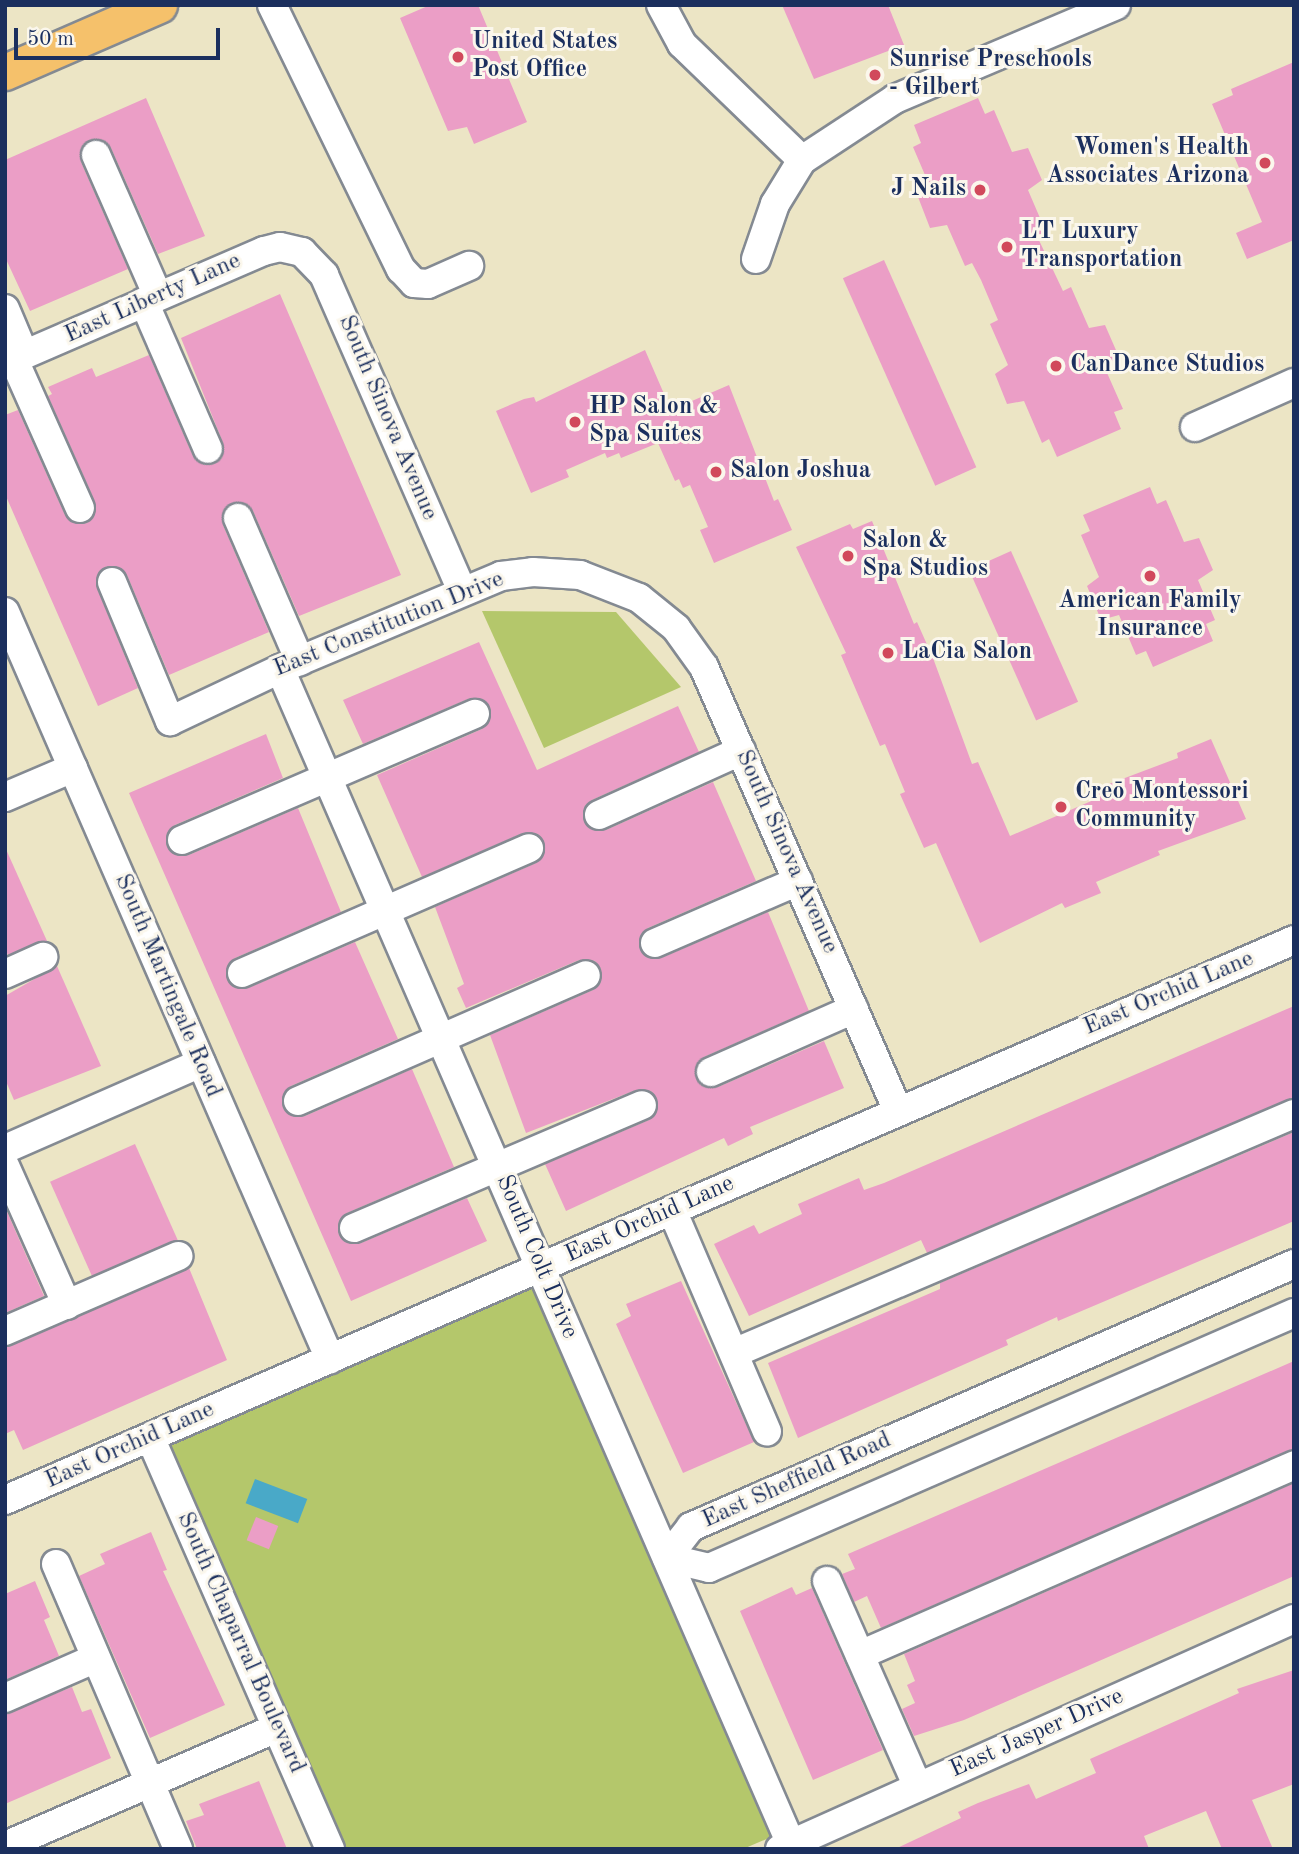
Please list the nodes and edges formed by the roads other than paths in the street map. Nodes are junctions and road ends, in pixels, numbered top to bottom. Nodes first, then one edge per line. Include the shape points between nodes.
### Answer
1 (159, 5) edge
2 (272, 5) edge
3 (660, 5) edge
4 (1105, 7) edge
5 (5, 72) edge
6 (96, 155) dead end
7 (803, 159) junction
8 (302, 252) joint
9 (756, 259) dead end
10 (469, 266) dead end
11 (151, 299) junction
12 (5, 309) edge
13 (14, 359) edge
14 (1294, 383) edge
15 (1195, 427) dead end
16 (208, 449) dead end
17 (80, 508) dead end
18 (238, 518) dead end
19 (113, 582) dead end
20 (462, 591) junction
21 (652, 607) joint
22 (5, 612) edge
23 (290, 665) junction
24 (475, 715) dead end
25 (741, 751) junction
26 (73, 768) junction
27 (328, 778) junction
28 (5, 797) edge
29 (600, 815) dead end
30 (182, 840) dead end
31 (529, 848) dead end
32 (799, 881) junction
33 (385, 910) junction
34 (1294, 940) edge
35 (656, 943) dead end
36 (43, 957) dead end
37 (242, 973) dead end
38 (5, 974) edge
39 (586, 975) dead end
40 (854, 1009) junction
41 (441, 1038) junction
42 (201, 1063) junction
43 (711, 1072) dead end
44 (298, 1101) dead end
45 (642, 1105) dead end
46 (898, 1111) junction
47 (1294, 1114) edge
48 (5, 1149) edge
49 (5, 1166) edge
50 (497, 1167) junction
51 (672, 1210) junction
52 (354, 1228) dead end
53 (178, 1256) dead end
54 (1294, 1264) edge
55 (541, 1267) junction
56 (67, 1305) junction
57 (1294, 1313) edge
58 (5, 1331) edge
59 (734, 1353) junction
60 (330, 1359) junction
61 (767, 1432) dead end
62 (150, 1437) junction
63 (1294, 1465) edge
64 (5, 1500) edge
65 (667, 1558) junction
66 (56, 1564) dead end
67 (827, 1581) dead end
68 (1294, 1619) edge
69 (860, 1655) junction
70 (96, 1658) junction
71 (5, 1698) edge
72 (277, 1728) junction
73 (150, 1783) junction
74 (918, 1787) junction
75 (5, 1846) edge
76 (786, 1846) edge
77 (178, 1849) edge
78 (330, 1849) edge

1 - 5 main road
2 - 10 street via 401,269 414,284 428,284
3 - 7 street via 682,44
4 - 7 street via 895,99
6 - 11 street
7 - 9 street via 775,204
8 - 11 street, East Liberty Lane via 279,247 264,251
8 - 20 street, South Sinova Avenue via 324,275
11 - 13 street, East Liberty Lane
11 - 16 street
12 - 13 street
13 - 17 street
14 - 15 street
18 - 23 street, South Colt Drive
19 - 23 street, East Constitution Drive via 170,721
20 - 21 street, East Constitution Drive via 517,573 564,573 611,584
20 - 23 street, East Constitution Drive
21 - 25 street, South Sinova Avenue via 696,653
22 - 26 street, South Martingale Road
23 - 27 street, South Colt Drive
24 - 27 street
25 - 29 street
25 - 32 street, South Sinova Avenue
26 - 28 street
26 - 42 street, South Martingale Road
27 - 30 street
27 - 33 street, South Colt Drive
31 - 33 street
32 - 35 street
32 - 40 street, South Sinova Avenue
33 - 37 street
33 - 41 street, South Colt Drive
34 - 46 street, East Orchid Lane
36 - 38 street
39 - 41 street
40 - 43 street
40 - 46 street, South Sinova Avenue
41 - 44 street
41 - 50 street, South Colt Drive
42 - 48 street
42 - 60 street, South Martingale Road
45 - 50 street
46 - 51 street, East Orchid Lane
47 - 59 street
49 - 56 street
50 - 52 street
50 - 55 street, South Colt Drive
51 - 55 street, East Orchid Lane
51 - 59 street
53 - 56 street
54 - 65 street, East Sheffield Road via 691,1527
55 - 60 street, East Orchid Lane
55 - 65 street, South Colt Drive
56 - 58 street
57 - 65 street, East Sheffield Road via 709,1568
59 - 61 street
60 - 62 street, East Orchid Lane
62 - 64 street, East Orchid Lane
62 - 72 street, South Chaparral Boulevard
63 - 69 street
65 - 76 street, South Colt Drive
66 - 70 street
67 - 69 street
68 - 74 street, East Jasper Drive
69 - 74 street
70 - 71 street
70 - 73 street
72 - 73 street
72 - 78 street, South Chaparral Boulevard
73 - 75 street
73 - 77 street
74 - 76 street, East Jasper Drive

